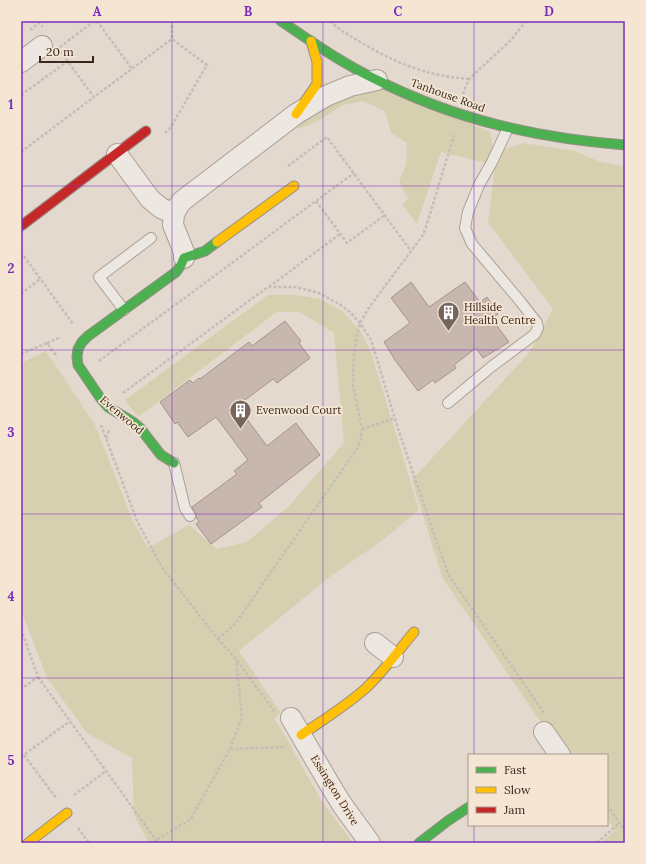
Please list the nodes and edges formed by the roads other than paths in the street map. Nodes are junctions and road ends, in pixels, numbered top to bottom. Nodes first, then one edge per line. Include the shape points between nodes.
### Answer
1 (280, 21) edge
2 (43, 37) road end
3 (311, 41) junction
4 (21, 62) edge
5 (377, 80) junction
6 (296, 114) junction
7 (508, 128) junction
8 (146, 131) dead end
9 (625, 145) edge
10 (117, 154) junction
11 (294, 186) dead end
12 (174, 214) junction
13 (21, 226) edge
14 (151, 238) dead end
15 (184, 258) junction
16 (124, 310) junction
17 (448, 403) dead end
18 (174, 463) joint
19 (190, 516) dead end
20 (414, 632) dead end
21 (375, 642) dead end
22 (393, 657) junction
23 (546, 726) road end
24 (293, 727) joint
25 (556, 754) edge
26 (468, 808) edge
27 (67, 813) dead end
28 (28, 843) edge
29 (370, 843) edge
30 (419, 843) edge

1 - 3 street, Tanhouse Road
2 - 4 street
3 - 5 street, Tanhouse Road
3 - 6 street via 317,62 317,84
5 - 6 street via 350,86 326,96
5 - 7 street, Tanhouse Road via 447,110
6 - 12 street via 182,201
7 - 9 street, Tanhouse Road via 550,137
7 - 17 lane via 479,185 468,212 465,228 472,244 520,301 538,328 535,334
8 - 10 street
10 - 12 street via 150,199
10 - 13 street
11 - 15 street via 205,251
12 - 15 street via 173,225
14 - 16 lane via 99,277
15 - 16 street, Evenwood via 176,272
16 - 18 street, Evenwood via 80,344 77,351 78,365 108,407 140,428 161,455
18 - 19 lane
20 - 22 street
21 - 22 street
22 - 24 street via 367,687 340,709
23 - 25 street
24 - 29 street, Essington Drive via 343,806
26 - 30 street
27 - 28 street

